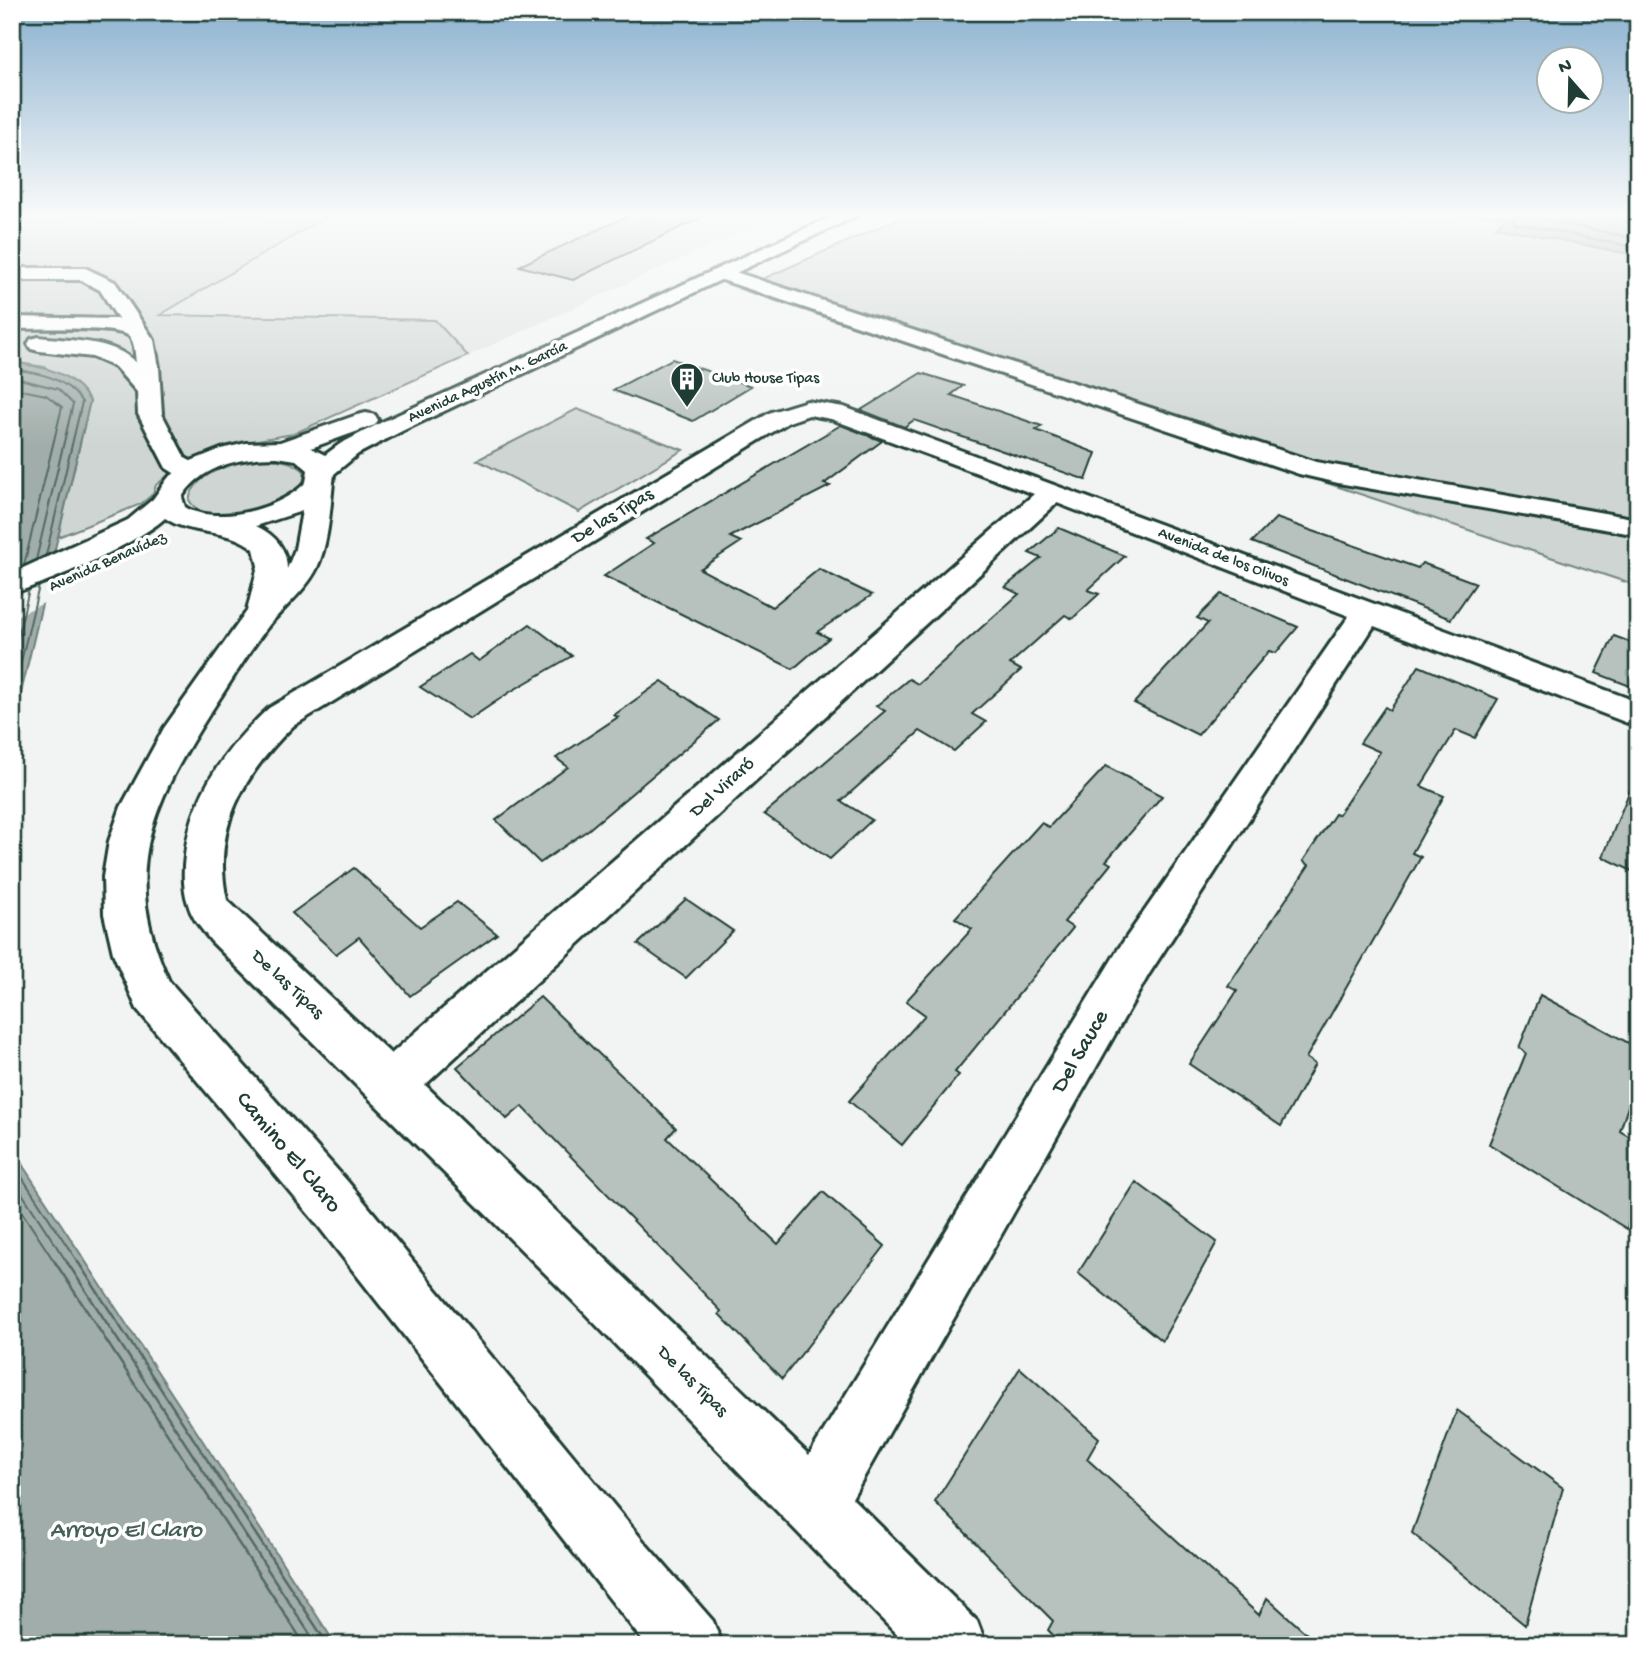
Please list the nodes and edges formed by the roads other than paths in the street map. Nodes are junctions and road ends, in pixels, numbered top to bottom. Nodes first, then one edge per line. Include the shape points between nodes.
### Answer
1 (112, 292) edge
2 (650, 292) edge
3 (683, 292) edge
4 (778, 292) edge
5 (12, 323) edge
6 (135, 330) junction
7 (12, 343) edge
8 (149, 391) junction
9 (807, 408) joint
10 (284, 449) junction
11 (191, 472) junction
12 (320, 476) junction
13 (1053, 492) junction
14 (169, 498) junction
15 (214, 524) junction
16 (1638, 527) edge
17 (92, 558) junction
18 (12, 584) edge
19 (12, 606) edge
20 (262, 613) junction
21 (1367, 613) junction
22 (1638, 715) edge
23 (392, 1084) junction
24 (815, 1503) junction
25 (689, 1645) edge
26 (953, 1645) edge

1 - 6 street
2 - 10 street, Avenida Agustín M. García via 385,412
3 - 12 street, Avenida Agustín M. García via 393,426 349,449
4 - 16 street via 1308,468
5 - 6 street via 111,324
6 - 8 street via 143,340
7 - 8 street via 97,351 123,362
8 - 11 street via 150,414 175,463
9 - 13 street, Avenida de los Olivos via 836,412
9 - 23 street, De las Tipas via 780,417 281,717 256,739 220,789 209,818 205,850 209,907
10 - 11 street via 236,454
10 - 12 street via 316,460
11 - 14 street, Avenida Benavídez
12 - 15 street, Avenida Agustín M. García via 309,493 282,510 247,521
12 - 20 street, Camino El Claro via 302,569
13 - 21 street, Avenida de los Olivos
13 - 23 street, Del Viraró
14 - 15 street, Camino El Claro via 172,510 184,519
14 - 17 street, Avenida Benavídez
15 - 17 street, Avenida Benavídez
15 - 20 street, Camino El Claro via 250,531 269,550 273,565
17 - 18 street, Avenida Benavídez
17 - 19 street, Avenida Benavídez
20 - 25 street, Camino El Claro via 174,739 141,799 124,858 122,888 136,963 153,995 330,1200
21 - 22 street, Avenida de los Olivos
21 - 24 street, Del Sauce via 1134,961
23 - 24 street, De las Tipas
24 - 26 street, De las Tipas

